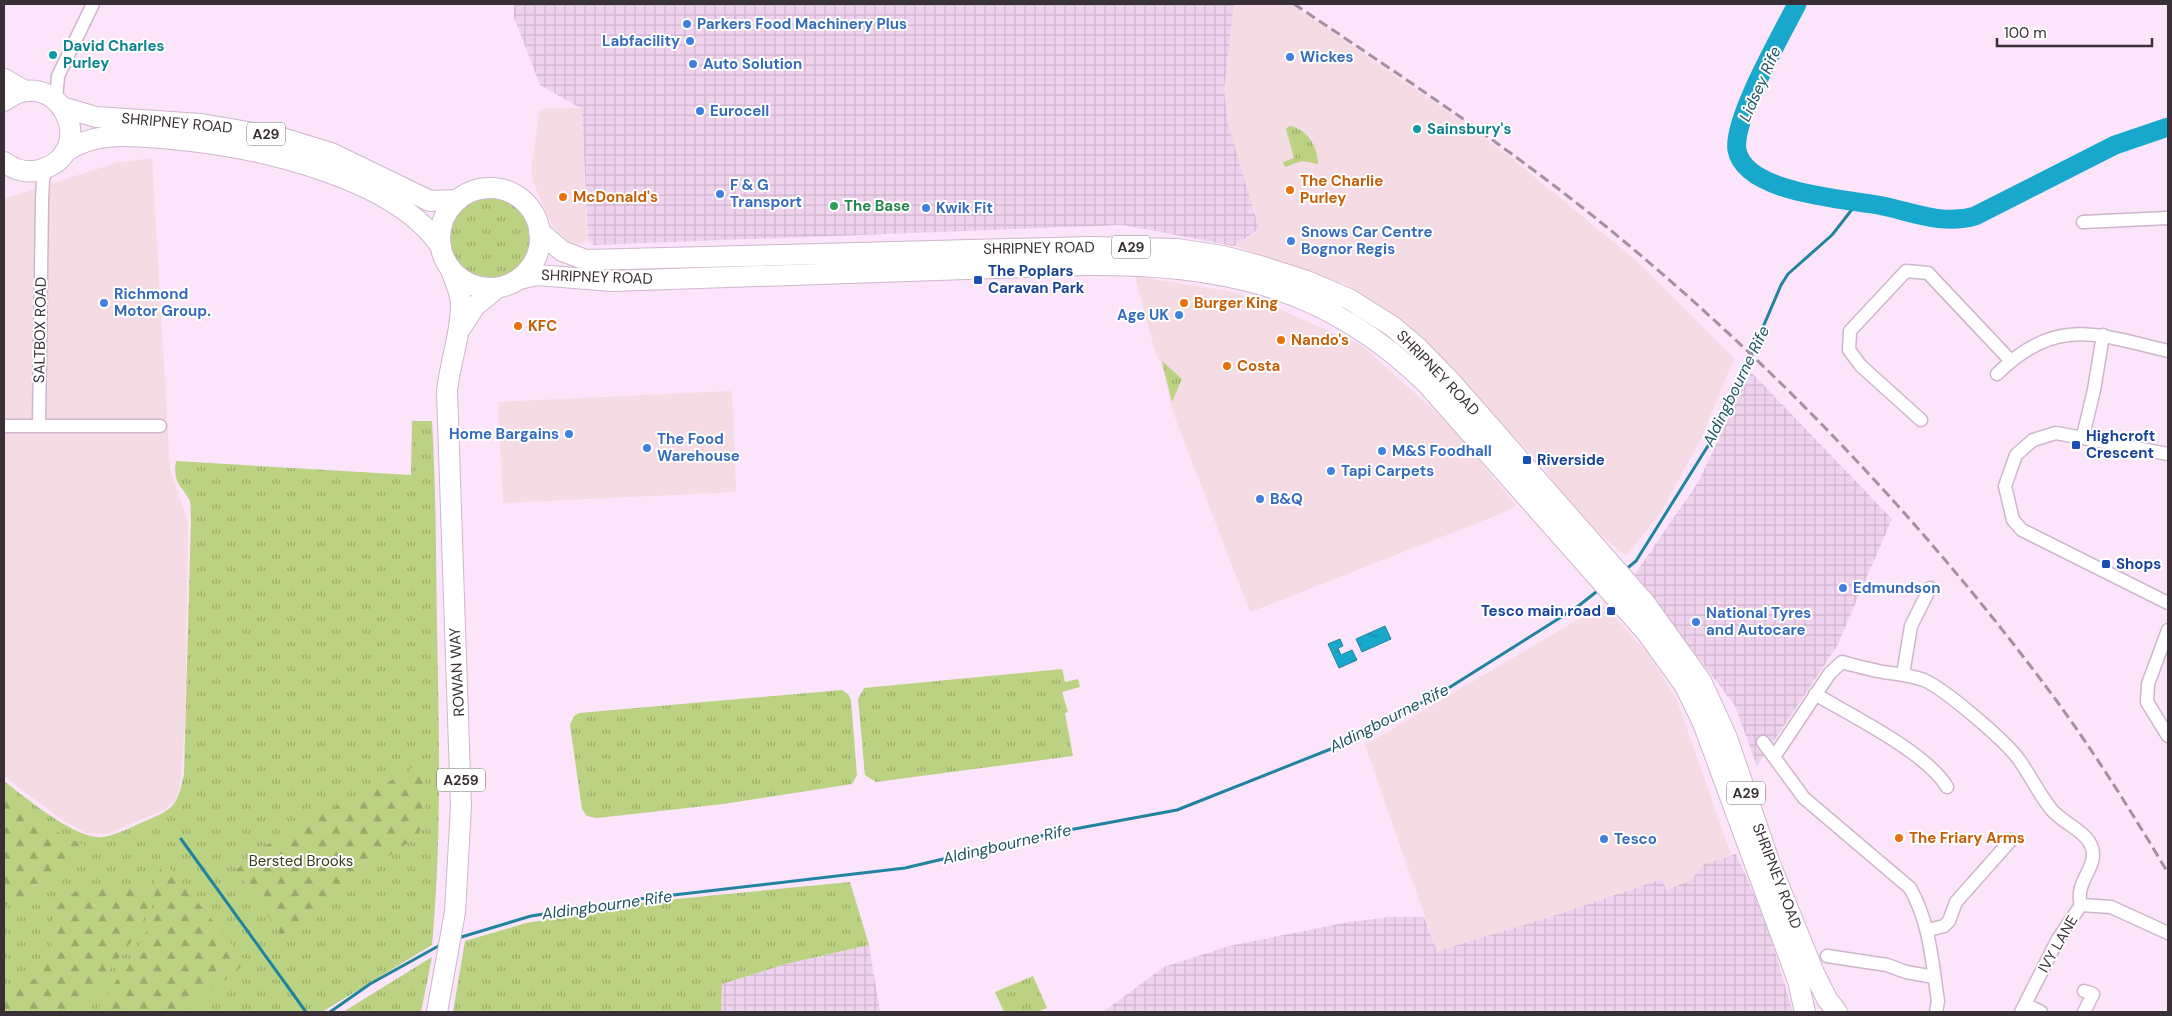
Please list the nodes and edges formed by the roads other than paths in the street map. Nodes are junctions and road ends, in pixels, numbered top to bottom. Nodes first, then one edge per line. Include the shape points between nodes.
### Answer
1 (93, 4) edge
2 (58, 76) junction
3 (4, 79) edge
4 (30, 91) junction
5 (4, 101) edge
6 (59, 104) junction
7 (65, 152) junction
8 (4, 162) edge
9 (33, 171) junction
10 (4, 174) edge
11 (42, 200) junction
12 (458, 200) junction
13 (2168, 218) edge
14 (2083, 222) dead end
15 (539, 231) junction
16 (441, 247) junction
17 (452, 270) junction
18 (519, 278) junction
19 (497, 288) junction
20 (458, 331) junction
21 (2103, 335) junction
22 (2168, 351) edge
23 (2010, 360) junction
24 (1997, 374) dead end
25 (1921, 420) dead end
26 (4, 426) edge
27 (39, 426) junction
28 (160, 426) dead end
29 (2083, 436) junction
30 (2168, 454) edge
31 (1604, 571) junction
32 (1930, 588) dead end
33 (1623, 592) junction
34 (2168, 603) edge
35 (2168, 630) edge
36 (1903, 674) junction
37 (1815, 694) junction
38 (2168, 736) edge
39 (1763, 742) dead end
40 (1774, 757) junction
41 (1947, 787) dead end
42 (2011, 840) dead end
43 (2081, 905) junction
44 (1928, 930) junction
45 (2168, 933) edge
46 (1827, 956) dead end
47 (1934, 977) junction
48 (2084, 991) dead end
49 (2023, 1008) edge
50 (437, 1012) edge
51 (1805, 1012) edge
52 (1837, 1012) edge
53 (1936, 1012) edge
54 (2041, 1012) edge
55 (2084, 1012) edge

1 - 2 street
2 - 4 street
2 - 6 street
3 - 4 main road, SHRIPNEY ROAD
4 - 5 main road
4 - 6 main road, SHRIPNEY ROAD
6 - 7 main road via 67,115 70,134
6 - 12 main road, SHRIPNEY ROAD / A29 via 96,117 202,124 282,138 331,153 430,201
7 - 9 main road, SHRIPNEY ROAD via 59,160
7 - 16 main road, SHRIPNEY ROAD / A29 via 78,142 92,138 122,136 220,144 288,159 346,180 394,205 431,231
8 - 9 main road
9 - 10 main road
9 - 11 street, SALTBOX ROAD
9 - 11 street, SALTBOX ROAD via 43,180
11 - 27 street, SALTBOX ROAD
12 - 15 main road via 482,189 498,189 512,194 525,203
12 - 16 main road via 443,221
13 - 14 street
15 - 18 main road via 536,258
15 - 31 main road, SHRIPNEY ROAD / A29 via 562,251 586,260 1136,247 1223,256 1308,281 1372,312 1412,343 1452,383
16 - 17 main road
17 - 19 main road via 464,281 480,287
17 - 20 main road, ROWAN WAY / A259 via 461,303
18 - 19 main road
18 - 31 main road, SHRIPNEY ROAD / A29 via 537,275 612,281 1120,265 1181,268 1262,284 1323,307 1373,336 1395,354
19 - 20 main road, ROWAN WAY / A259 via 475,306
20 - 50 main road, ROWAN WAY / A259 via 447,391 462,758 461,806 454,919
21 - 22 street
21 - 23 street via 2053,337 2038,342
21 - 29 street
23 - 24 street
23 - 25 street via 1928,273 1906,271 1850,331 1849,350 1861,366
26 - 27 street
27 - 28 street
29 - 30 street
29 - 34 street via 2056,433 2044,436 2033,440 2016,455 2005,486 2013,520 2022,530
31 - 33 main road, SHRIPNEY ROAD / A29
32 - 36 street via 1911,626
33 - 51 main road, SHRIPNEY ROAD / A29 via 1673,668 1704,723 1798,981
33 - 52 main road, SHRIPNEY ROAD / A29 via 1690,663 1707,692 1727,738 1770,864 1827,999
35 - 38 street via 2148,684 2147,702
36 - 37 street via 1842,662 1830,672
36 - 43 street via 1934,686 2004,743 2054,814 2089,840 2093,850 2092,862 2079,888
37 - 40 street
37 - 41 street via 1910,751 1938,773
39 - 40 street
40 - 44 street via 1804,798 1910,888
42 - 44 street via 1956,902 1949,921 1944,926
43 - 45 street, IVY LANE via 2111,907
43 - 49 street, IVY LANE via 2058,939
44 - 47 street
46 - 47 street via 1887,965
47 - 53 street via 1938,1001
48 - 55 street via 2093,994
49 - 54 street

